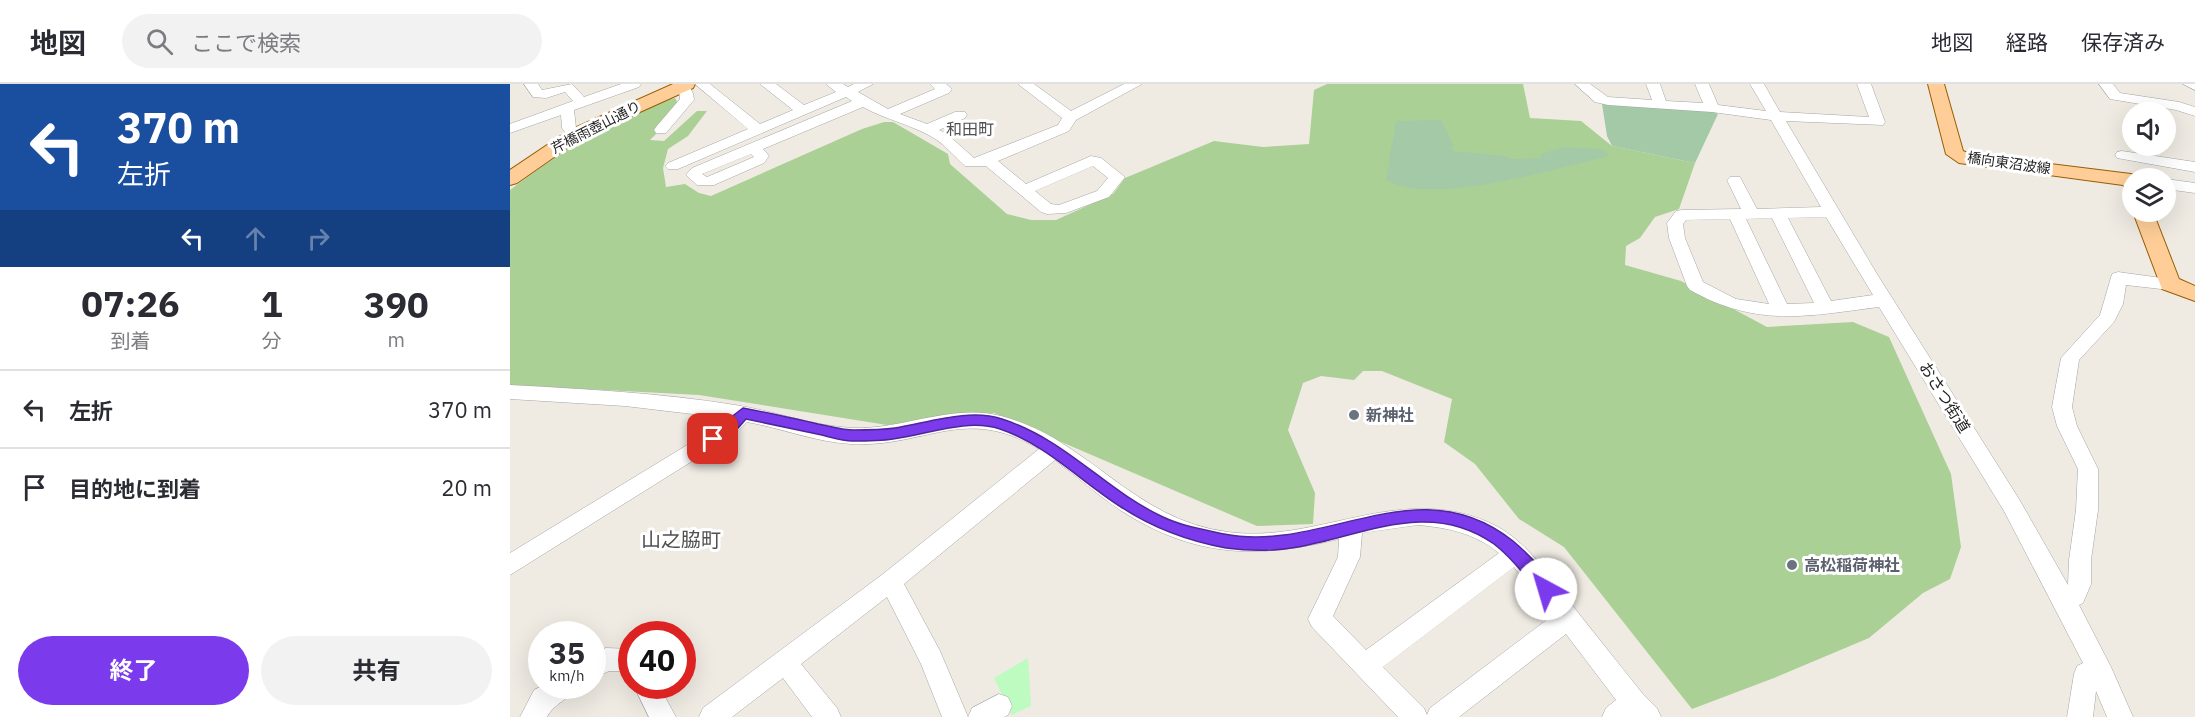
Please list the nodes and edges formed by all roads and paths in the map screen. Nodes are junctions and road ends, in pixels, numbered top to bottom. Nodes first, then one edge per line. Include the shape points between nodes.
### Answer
1 (531, 84) edge
2 (634, 84) edge
3 (702, 84) edge
4 (767, 84) edge
5 (832, 84) edge
6 (866, 84) edge
7 (937, 84) edge
8 (1025, 84) edge
9 (1582, 84) edge
10 (1653, 84) edge
11 (1702, 84) edge
12 (1757, 84) edge
13 (1864, 84) edge
14 (1936, 84) edge
15 (2106, 84) edge
16 (2190, 84) edge
17 (684, 86) edge
18 (1123, 86) edge
19 (2195, 86) edge
20 (847, 92) junction
21 (862, 102) junction
22 (582, 103) junction
23 (1660, 103) junction
24 (567, 108) junction
25 (1712, 108) junction
26 (803, 111) junction
27 (2195, 112) edge
28 (1775, 114) junction
29 (887, 115) junction
30 (960, 115) dead end
31 (1070, 117) junction
32 (510, 129) edge
33 (661, 130) dead end
34 (758, 130) junction
35 (927, 130) junction
36 (574, 135) junction
37 (753, 148) dead end
38 (2128, 156) edge
39 (988, 160) junction
40 (673, 166) dead end
41 (2195, 167) edge
42 (510, 179) edge
43 (1735, 180) dead end
44 (2122, 181) edge
45 (2176, 185) edge
46 (2195, 188) edge
47 (1025, 190) junction
48 (1832, 212) junction
49 (1777, 213) junction
50 (1744, 214) junction
51 (2147, 222) edge
52 (2170, 284) junction
53 (2195, 294) edge
54 (1884, 300) junction
55 (1825, 307) junction
56 (1780, 309) junction
57 (510, 392) edge
58 (743, 413) junction
59 (1054, 450) junction
60 (1351, 527) junction
61 (1516, 553) junction
62 (510, 565) edge
63 (891, 581) junction
64 (2064, 596) junction
65 (1568, 618) junction
66 (785, 662) junction
67 (1365, 666) junction
68 (2102, 675) junction
69 (543, 699) edge
70 (653, 699) edge
71 (1632, 712) edge
72 (533, 717) edge
73 (663, 717) edge
74 (712, 717) edge
75 (828, 717) edge
76 (955, 717) edge
77 (1415, 717) edge
78 (1439, 717) edge
79 (2080, 717) edge
80 (2120, 717) edge

1 - 22 street via 538,94 567,87
2 - 22 street
3 - 34 street
4 - 26 street
5 - 20 street
6 - 20 street
7 - 29 street via 944,90
8 - 31 street
9 - 23 street via 1608,101
10 - 23 street
11 - 25 street
12 - 28 street, おさつ街道
13 - 28 street via 1878,122
14 - 44 main road, 橋向東沼波線 via 1955,154 1966,159
15 - 27 street via 2115,96
16 - 19 street
17 - 33 street via 687,100
17 - 36 main road, 芹橋雨壺山通り
18 - 31 street
20 - 21 street
20 - 26 street
21 - 29 street
21 - 37 street
22 - 24 street
23 - 25 street
24 - 32 street
24 - 36 street via 569,128
25 - 28 street
26 - 34 street
28 - 48 street, おさつ街道
29 - 35 street
30 - 35 street
31 - 39 street via 1064,128
34 - 40 street
35 - 39 street via 942,137 970,163
36 - 42 main road, 芹橋雨壺山通り
38 - 41 street
39 - 47 street
43 - 50 street
45 - 46 street
47 - 47 street via 1091,160 1118,177 1103,194 1060,210 1047,209
48 - 49 street
48 - 54 street, おさつ街道
49 - 50 street
49 - 55 street
50 - 56 street
50 - 56 street via 1682,215 1675,223 1677,238 1696,286 1736,305
51 - 52 main road
52 - 53 main road
52 - 64 street via 2118,278 2109,318 2070,358 2062,407 2088,469 2087,510 2080,584 2075,596
54 - 55 street
54 - 64 street, おさつ街道 via 2001,486
55 - 56 street
57 - 58 street via 637,399
58 - 59 street via 850,436 893,434 954,421 998,423 1020,430
58 - 62 street via 727,430
59 - 60 street via 1157,521 1207,537 1269,543 1297,541
59 - 63 street
60 - 61 street via 1413,515 1447,518 1490,534
60 - 67 street via 1349,557 1320,619
61 - 65 street
61 - 67 street
63 - 66 street
63 - 76 street
64 - 68 street, おさつ街道
65 - 71 street
65 - 78 street
66 - 74 street
66 - 75 street
67 - 77 street
68 - 79 street via 2086,674
68 - 80 street, おさつ街道
69 - 72 street
70 - 73 street

